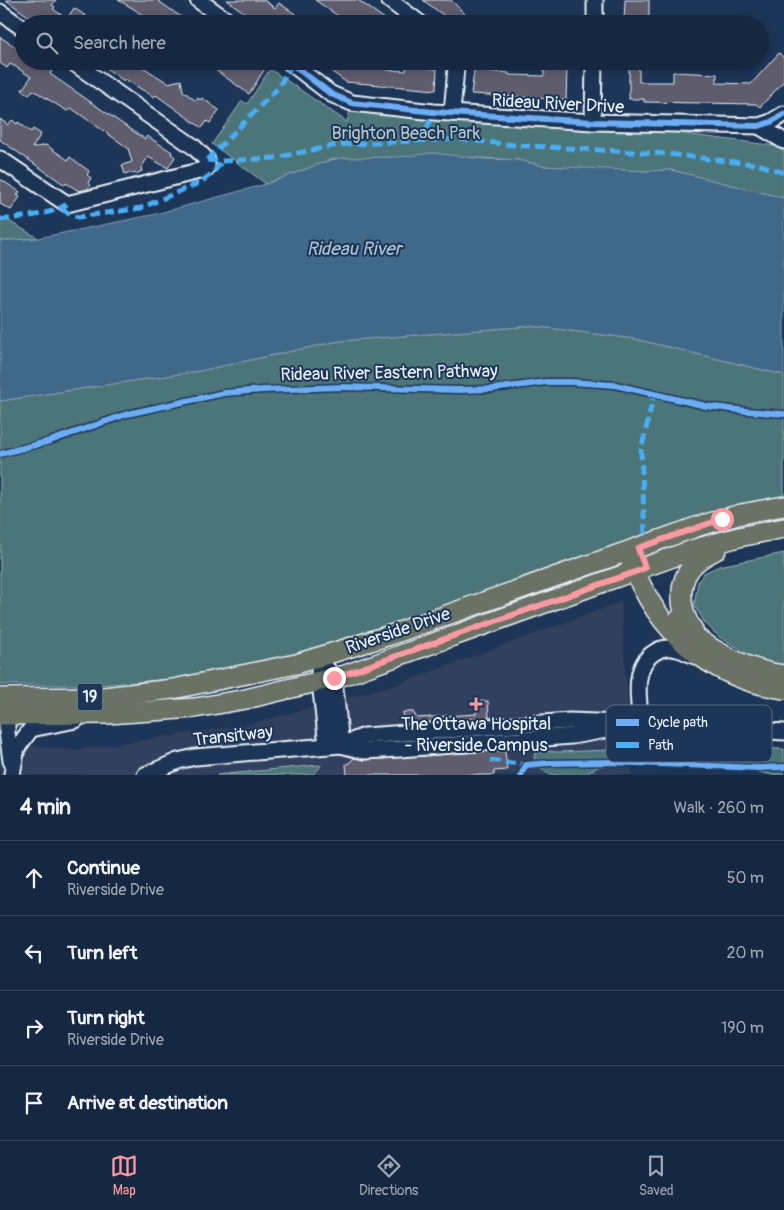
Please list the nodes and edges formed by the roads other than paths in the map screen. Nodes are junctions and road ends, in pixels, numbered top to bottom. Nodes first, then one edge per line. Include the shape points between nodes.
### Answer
1 (198, 0) edge
2 (389, 0) edge
3 (595, 0) edge
4 (0, 12) edge
5 (219, 15) edge
6 (409, 15) edge
7 (595, 15) edge
8 (15, 23) edge
9 (84, 70) edge
10 (300, 70) edge
11 (456, 70) edge
12 (594, 70) edge
13 (452, 113) junction
14 (784, 114) edge
15 (593, 122) junction
16 (759, 126) junction
17 (784, 140) edge
18 (0, 159) edge
19 (784, 506) edge
20 (784, 528) edge
21 (739, 537) junction
22 (632, 549) junction
23 (640, 570) junction
24 (697, 637) junction
25 (318, 658) junction
26 (702, 659) junction
27 (784, 676) edge
28 (327, 680) junction
29 (784, 689) edge
30 (640, 705) edge
31 (3, 707) edge
32 (108, 714) junction
33 (606, 730) edge
34 (334, 746) junction
35 (12, 774) edge
36 (145, 775) edge

1 - 5 street
2 - 6 street
3 - 7 street
4 - 8 street
9 - 18 street via 194,147 208,160 204,170 67,204
10 - 13 street, Rideau River Drive via 331,94 352,103
11 - 13 street
12 - 15 street
13 - 15 street, Rideau River Drive
14 - 16 street, Rideau River Drive
15 - 16 street, Rideau River Drive
16 - 17 street, Rideau River Drive
19 - 22 main road, Riverside Drive / 19 via 722,519
20 - 21 main road, Riverside Drive / 19
21 - 23 main road, Riverside Drive / 19 via 695,549
21 - 24 main road via 699,559 683,582 684,613
22 - 23 main road
22 - 25 main road, Riverside Drive / 19
23 - 24 main road via 681,624
23 - 26 main road via 649,600 666,623
23 - 28 main road, Riverside Drive / 19
24 - 27 main road via 726,657
25 - 28 street
25 - 31 main road, Riverside Drive / 19 via 172,689
26 - 29 main road via 737,677
26 - 30 street via 677,648 668,648 660,649 646,659 638,683
28 - 32 main road, Riverside Drive / 19 via 195,708
28 - 34 street
31 - 32 main road, Riverside Drive / 19
31 - 35 street
32 - 35 street via 31,729 17,748
33 - 34 street, Transitway via 572,736 399,749 364,751
34 - 36 street, Transitway via 195,757

